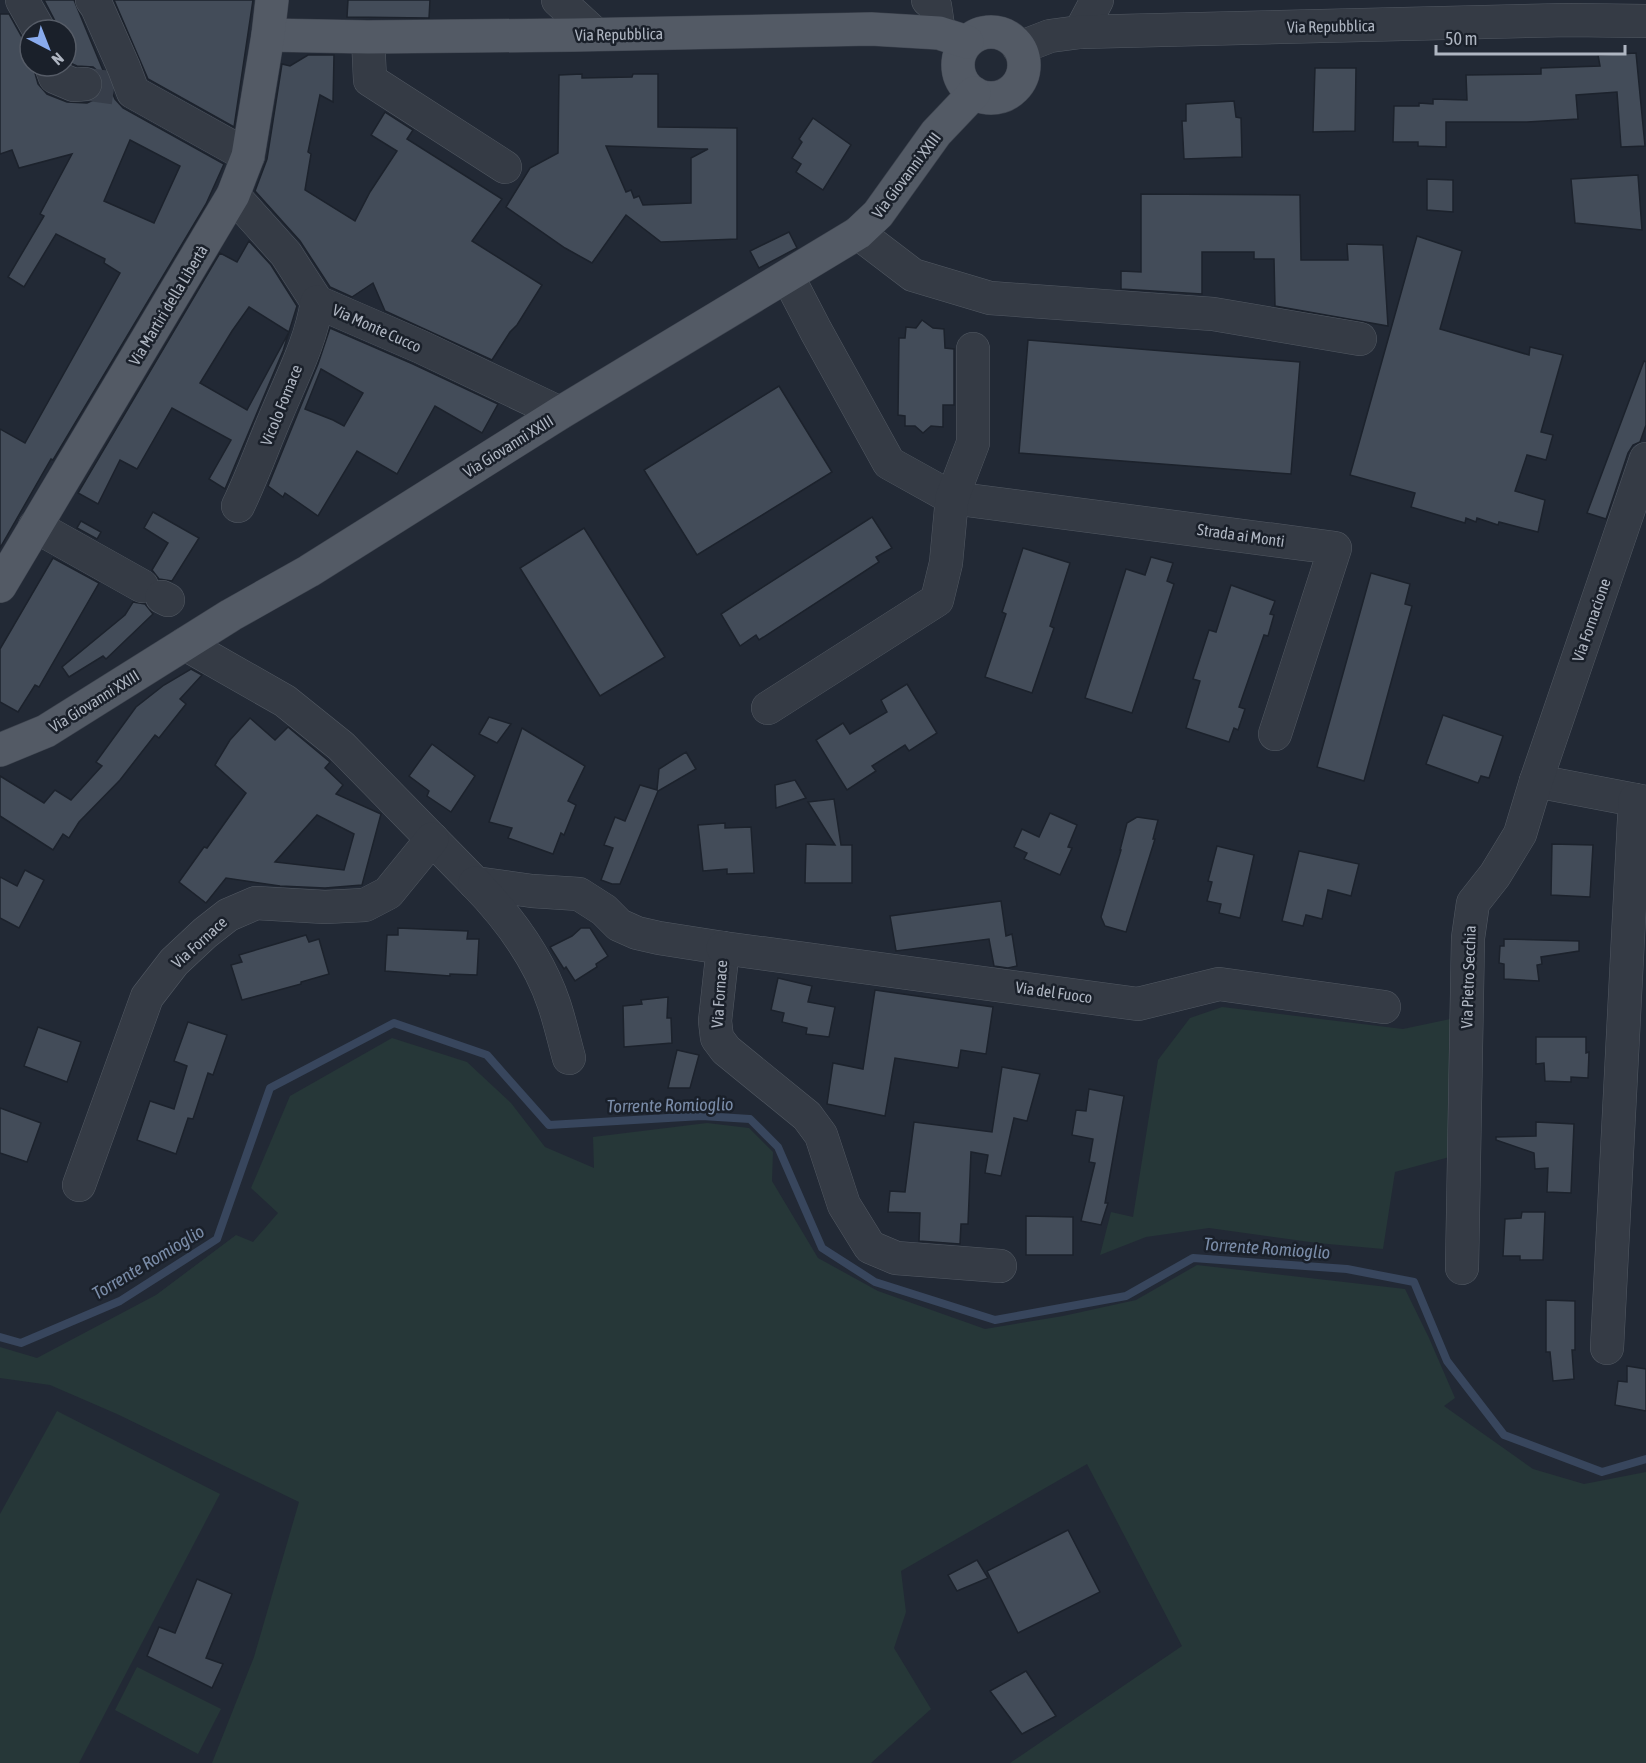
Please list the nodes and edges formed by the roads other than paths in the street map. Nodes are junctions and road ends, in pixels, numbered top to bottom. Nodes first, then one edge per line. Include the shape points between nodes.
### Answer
1 (22, 0) edge
2 (92, 0) edge
3 (272, 0) edge
4 (558, 0) edge
5 (928, 0) edge
6 (1097, 0) edge
7 (32, 18) edge
8 (1646, 21) edge
9 (1080, 32) junction
10 (595, 34) junction
11 (268, 35) junction
12 (368, 37) junction
13 (953, 37) junction
14 (1019, 48) junction
15 (57, 78) edge
16 (111, 88) junction
17 (974, 93) junction
18 (248, 156) junction
19 (505, 167) dead end
20 (233, 195) junction
21 (858, 233) junction
22 (788, 277) junction
23 (317, 302) junction
24 (1360, 339) dead end
25 (973, 349) dead end
26 (560, 413) junction
27 (1646, 459) edge
28 (952, 498) junction
29 (238, 506) dead end
30 (35, 526) junction
31 (0, 586) edge
32 (158, 594) dead end
33 (185, 644) junction
34 (768, 708) dead end
35 (1275, 734) dead end
36 (0, 750) edge
37 (1536, 781) junction
38 (1640, 801) edge
39 (432, 839) junction
40 (475, 883) junction
41 (723, 948) junction
42 (1384, 1006) dead end
43 (569, 1058) dead end
44 (79, 1185) dead end
45 (1000, 1266) dead end
46 (1462, 1268) dead end
47 (1607, 1348) dead end

1 - 7 street
2 - 16 street via 124,68
3 - 11 main road, Via Martiri della Libertà
4 - 10 street
5 - 13 street
6 - 9 street
8 - 9 street, Via Repubblica
9 - 14 street, Via Repubblica via 1050,36
10 - 12 main road, Via Repubblica
10 - 13 main road, Via Repubblica via 871,29
11 - 12 main road, Via Repubblica
11 - 18 main road, Via Martiri della Libertà
12 - 19 street via 370,80
13 - 14 main road via 995,32 1013,40
13 - 17 main road via 961,78
14 - 17 main road via 1023,69 1014,88 994,97
15 - 16 street via 74,85
16 - 18 street
17 - 21 main road, Via Giovanni XXIII via 936,133 878,214
18 - 20 main road, Via Martiri della Libertà
20 - 23 street, Via Monte Cucco via 286,254
20 - 30 main road, Via Martiri della Libertà
21 - 22 main road, Via Giovanni XXIII
21 - 24 street via 913,275 990,298 1213,314
22 - 26 main road, Via Giovanni XXIII
22 - 28 street, Strada ai Monti via 889,463
23 - 26 street, Via Monte Cucco
23 - 29 street, Vicolo Fornace via 306,346
25 - 28 street via 974,443
26 - 33 main road, Via Giovanni XXIII
27 - 37 street, Via Fornacione
28 - 34 street via 946,563 937,600
28 - 35 street, Strada ai Monti via 1335,548
30 - 31 main road, Via Martiri della Libertà
30 - 32 street
33 - 36 main road, Via Giovanni XXIII via 46,731
33 - 39 street via 285,701 341,746
37 - 38 street
37 - 46 street, Via Pietro Secchia via 1520,834 1473,903 1468,938
38 - 47 street
39 - 40 street
39 - 44 street, Via Fornace via 388,893 364,905 256,903 228,915 174,962 147,997
40 - 41 street, Via Fornace via 579,894 619,925 637,933
40 - 43 street via 533,957 554,1003
41 - 42 street, Via del Fuoco via 1138,1004 1219,984
41 - 45 street, Via Fornace via 715,1021 717,1038 726,1050 807,1116 821,1135 844,1205 870,1247 896,1258

